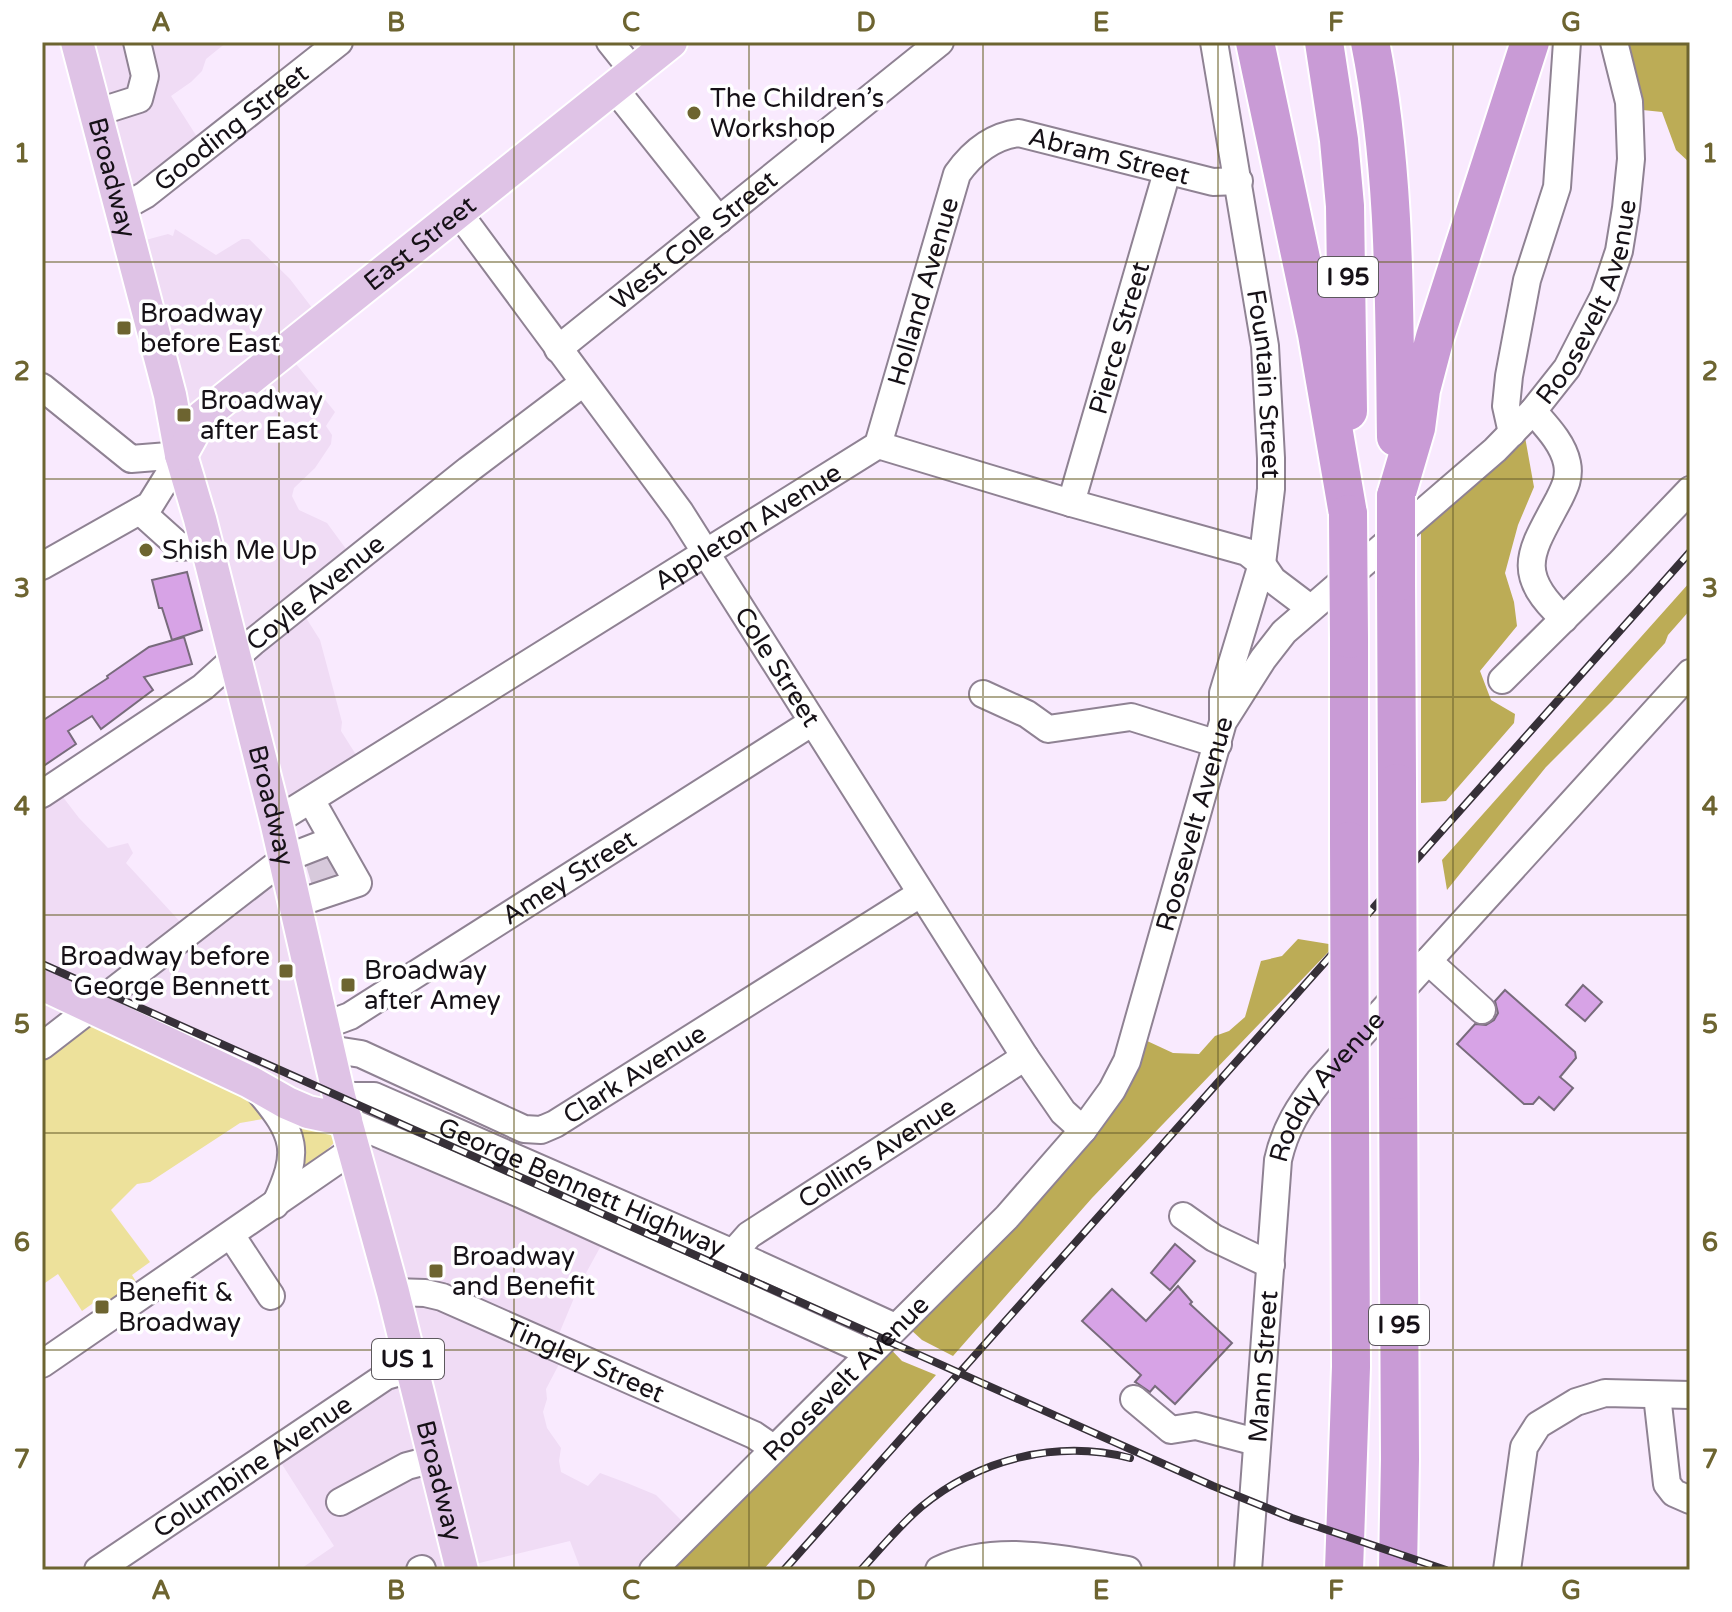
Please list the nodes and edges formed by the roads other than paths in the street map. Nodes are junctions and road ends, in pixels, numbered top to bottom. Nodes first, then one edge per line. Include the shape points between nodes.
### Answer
1 (77, 42) edge
2 (137, 42) edge
3 (339, 42) edge
4 (610, 42) edge
5 (671, 42) edge
6 (940, 42) edge
7 (1214, 42) edge
8 (1255, 42) edge
9 (1324, 42) edge
10 (1370, 42) edge
11 (1530, 42) edge
12 (1567, 42) edge
13 (1614, 42) edge
14 (624, 80) junction
15 (95, 113) junction
16 (983, 147) joint
17 (1167, 172) junction
18 (1239, 181) junction
19 (120, 209) junction
20 (458, 212) junction
21 (719, 220) junction
22 (558, 349) junction
23 (583, 383) junction
24 (42, 387) edge
25 (1533, 411) junction
26 (1512, 433) junction
27 (878, 445) junction
28 (181, 455) junction
29 (1690, 490) edge
30 (1396, 496) junction
31 (1071, 503) junction
32 (140, 511) junction
33 (1348, 514) junction
34 (206, 544) junction
35 (704, 552) junction
36 (1262, 564) junction
37 (42, 566) edge
38 (1310, 608) junction
39 (1564, 619) junction
40 (234, 657) junction
41 (1690, 673) edge
42 (1502, 680) dead end
43 (983, 694) dead end
44 (811, 723) junction
45 (1221, 733) junction
46 (42, 794) edge
47 (311, 800) junction
48 (276, 821) junction
49 (284, 859) junction
50 (327, 865) junction
51 (920, 894) junction
52 (295, 904) junction
53 (1428, 961) junction
54 (42, 984) edge
55 (91, 1007) junction
56 (1482, 1010) dead end
57 (326, 1038) junction
58 (42, 1046) edge
59 (1025, 1057) junction
60 (255, 1084) junction
61 (346, 1121) junction
62 (1083, 1130) junction
63 (274, 1205) junction
64 (1183, 1216) dead end
65 (231, 1235) junction
66 (733, 1253) junction
67 (1271, 1265) junction
68 (393, 1292) junction
69 (271, 1296) dead end
70 (895, 1327) junction
71 (870, 1353) junction
72 (42, 1364) edge
73 (410, 1369) junction
74 (1657, 1395) junction
75 (1690, 1395) edge
76 (1134, 1399) dead end
77 (1256, 1442) junction
78 (773, 1448) junction
79 (434, 1459) junction
80 (1690, 1500) edge
81 (340, 1502) dead end
82 (1079, 1566) edge
83 (98, 1570) edge
84 (462, 1570) edge
85 (653, 1570) edge
86 (939, 1570) edge
87 (1128, 1570) edge
88 (1248, 1570) edge
89 (1344, 1570) edge
90 (1398, 1570) edge
91 (1507, 1570) edge

1 - 15 main road, Broadway / US 1
2 - 15 street via 145,76 139,99
3 - 19 street, Gooding Street via 145,195
4 - 14 street
5 - 14 main road, East Street
6 - 21 street, West Cole Street
7 - 18 street, Fountain Street
8 - 33 highway via 1311,305
9 - 33 highway, I 95 via 1346,217
10 - 30 highway, I 95 via 1389,183
11 - 30 highway via 1435,337
12 - 26 street via 1557,187 1527,280 1509,376 1506,406
13 - 25 street, Roosevelt Avenue via 1629,102 1631,159 1619,251 1588,329 1567,368
14 - 20 main road, East Street
14 - 21 street
15 - 19 main road, Broadway / US 1
16 - 17 street, Abram Street via 1019,133
16 - 27 street, Holland Avenue via 957,174
17 - 18 street, Abram Street via 1213,182
17 - 31 street, Pierce Street
18 - 36 street, Fountain Street via 1265,346 1271,489
19 - 28 main road, Broadway / US 1
20 - 22 street, Cole Street
20 - 28 main road, East Street via 202,417
21 - 22 street, West Cole Street
22 - 23 street, Cole Street
23 - 35 street, Cole Street
23 - 40 street, Coyle Avenue
24 - 28 street via 131,459
25 - 26 street, Roosevelt Avenue
25 - 39 street via 1568,465 1566,485 1531,562 1540,595
26 - 38 street, Roosevelt Avenue
27 - 31 street
27 - 35 street, Appleton Avenue
28 - 32 street via 150,505
28 - 34 main road, Broadway / US 1
29 - 39 street
30 - 90 highway, I 95, bridge
31 - 36 street via 1247,552
32 - 34 street via 180,547
32 - 37 street
33 - 89 highway, I 95, bridge via 1351,1367
34 - 40 main road, Broadway / US 1
35 - 44 street, Cole Street
35 - 47 street, Appleton Avenue
36 - 38 street via 1273,580
36 - 45 street, Fountain Street via 1223,693
38 - 45 street, Roosevelt Avenue via 1270,650
39 - 42 street
40 - 46 street, Coyle Avenue via 203,687
40 - 48 main road, Broadway / US 1
41 - 53 street, Roddy Avenue
43 - 45 street via 1048,729 1131,717
44 - 51 street, Cole Street
44 - 57 street, Amey Street via 350,1016
45 - 62 street, Roosevelt Avenue via 1132,1046 1112,1090
47 - 48 street, Appleton Avenue
47 - 50 street
48 - 49 main road, Broadway / US 1
49 - 50 street
49 - 52 main road, Broadway / US 1
49 - 55 street
50 - 52 street
51 - 57 street, Clark Avenue via 541,1130 524,1129
51 - 59 street, Cole Street
52 - 57 main road, Broadway / US 1
53 - 56 street
53 - 67 street, Roddy Avenue via 1292,1117 1278,1160
54 - 55 main road, George Bennett Highway
55 - 58 street
55 - 60 main road, George Bennett Highway
57 - 61 main road, Broadway / US 1
59 - 62 street, Cole Street via 1063,1112
59 - 66 street, Collins Avenue via 749,1235
60 - 61 main road, George Bennett Highway via 289,1086
60 - 63 street via 287,1130 292,1149 287,1180
61 - 63 street
61 - 66 street, George Bennett Highway via 374,1096
61 - 68 main road, Broadway / US 1
61 - 71 street, George Bennett Highway
62 - 70 street, Roosevelt Avenue via 1007,1217
63 - 65 street
64 - 67 street, Mann Street via 1214,1238
65 - 69 street
65 - 72 street
66 - 70 street, George Bennett Highway
67 - 77 street, Mann Street
68 - 73 main road, Broadway / US 1
68 - 78 street, Tingley Street via 442,1297
70 - 71 street, Roosevelt Avenue
71 - 78 street, Roosevelt Avenue
73 - 79 main road, Broadway / US 1
73 - 83 street, Columbine Avenue via 386,1376
74 - 75 street
74 - 80 street via 1667,1484
74 - 91 street via 1605,1393 1576,1402 1538,1425 1524,1447
76 - 77 street via 1171,1430 1196,1426
77 - 88 street, Mann Street
78 - 85 street, Roosevelt Avenue
79 - 81 street via 407,1466
79 - 84 main road, Broadway / US 1
82 - 86 street via 993,1555
82 - 87 street

